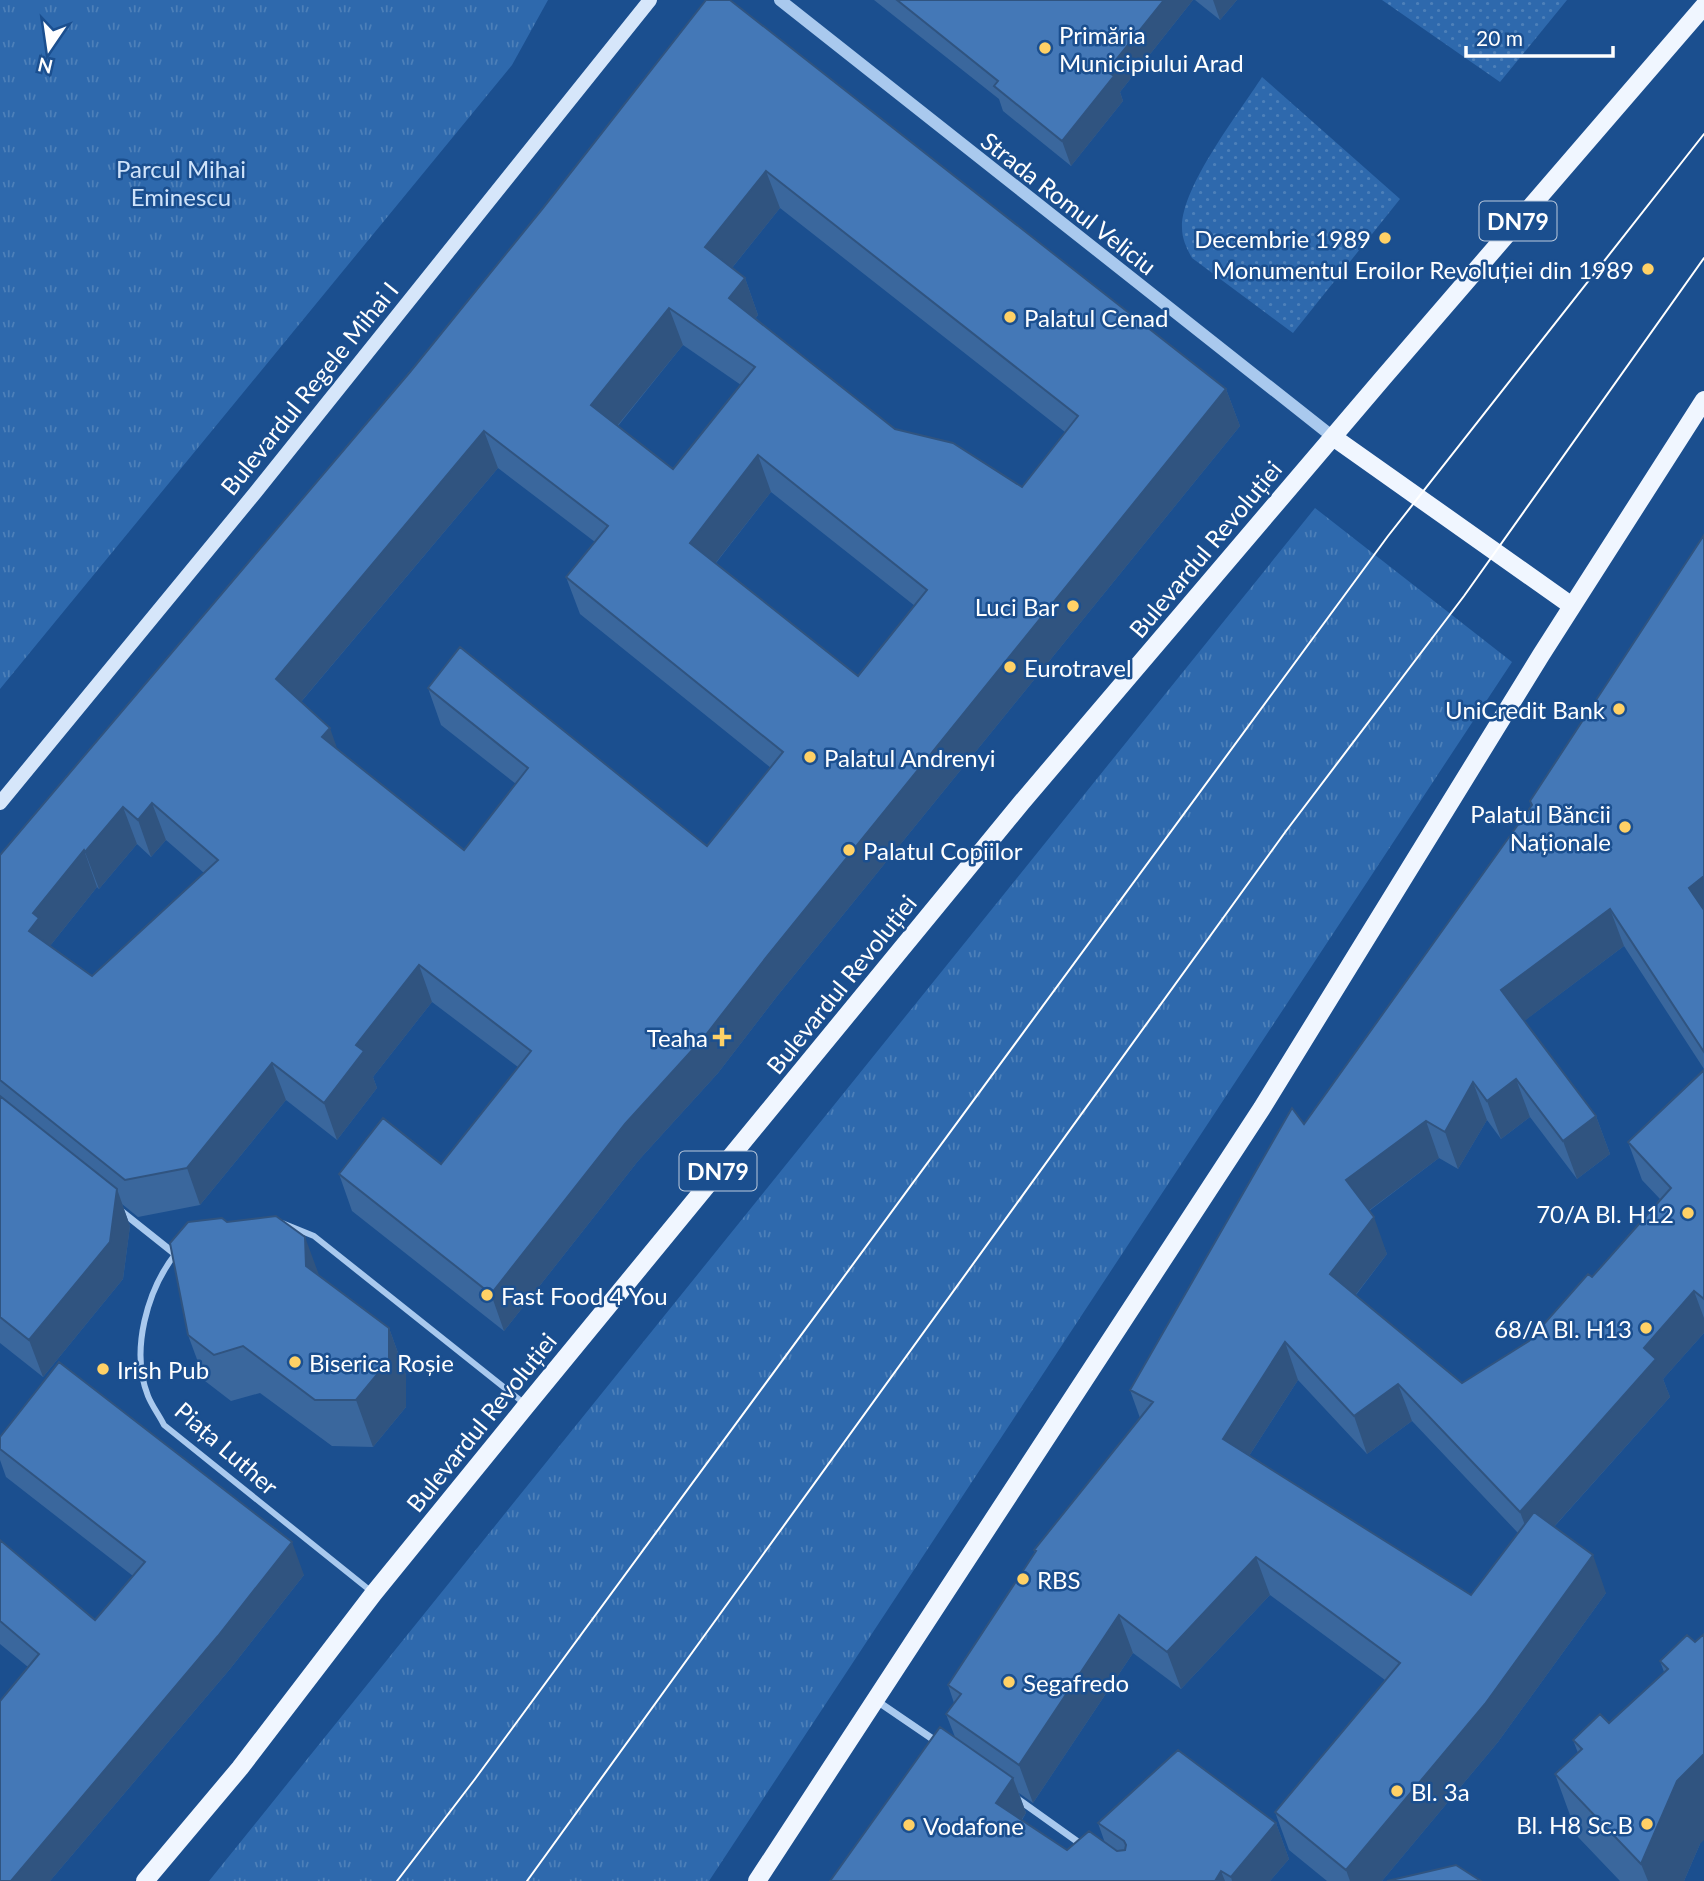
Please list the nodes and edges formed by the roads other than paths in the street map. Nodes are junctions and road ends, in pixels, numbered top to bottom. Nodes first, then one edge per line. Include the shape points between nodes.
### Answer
1 (650, 0) edge
2 (780, 0) edge
3 (1704, 6) edge
4 (1704, 400) edge
5 (1333, 437) junction
6 (1572, 606) junction
7 (0, 803) edge
8 (113, 1205) edge
9 (278, 1222) edge
10 (181, 1248) edge
11 (175, 1254) junction
12 (526, 1406) junction
13 (374, 1593) junction
14 (877, 1701) junction
15 (951, 1752) edge
16 (1008, 1792) edge
17 (1087, 1849) edge
18 (145, 1881) edge
19 (757, 1881) edge

1 - 7 main road, Bulevardul Regele Mihai I
2 - 5 street, Strada Romul Veliciu
3 - 5 main road, Bulevardul Revoluției / DN79
4 - 6 main road
5 - 6 main road
5 - 12 main road, Bulevardul Revoluției / DN79 via 1013,812
6 - 14 main road via 1262,1108
8 - 11 street
9 - 12 street via 314,1236
10 - 11 street, Piața Luther
11 - 13 street, Piața Luther via 161,1273 146,1310 142,1366 148,1396 164,1424
12 - 13 main road, Bulevardul Revoluției / DN79
13 - 18 main road, Bulevardul Revoluției / DN79 via 240,1768
14 - 15 street
14 - 19 main road
16 - 17 street

